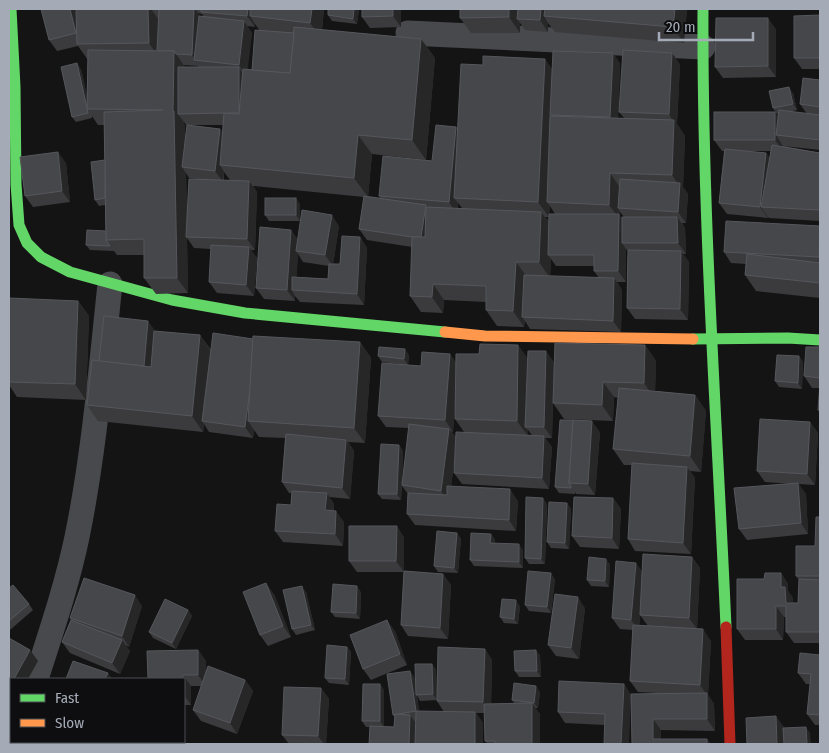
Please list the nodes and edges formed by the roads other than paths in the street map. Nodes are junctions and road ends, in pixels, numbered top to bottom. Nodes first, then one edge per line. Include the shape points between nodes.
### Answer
1 (11, 9) edge
2 (703, 9) edge
3 (408, 33) dead end
4 (703, 46) junction
5 (12, 142) edge
6 (110, 284) junction
7 (711, 339) junction
8 (820, 340) edge
9 (36, 678) edge
10 (730, 744) edge

1 - 5 street via 15,87
2 - 4 street
3 - 4 street
4 - 7 street
5 - 6 street via 19,225 27,243 41,257 70,272
6 - 7 street via 172,300 245,313 485,336
6 - 9 street via 89,462 76,537
7 - 8 street
7 - 10 street

